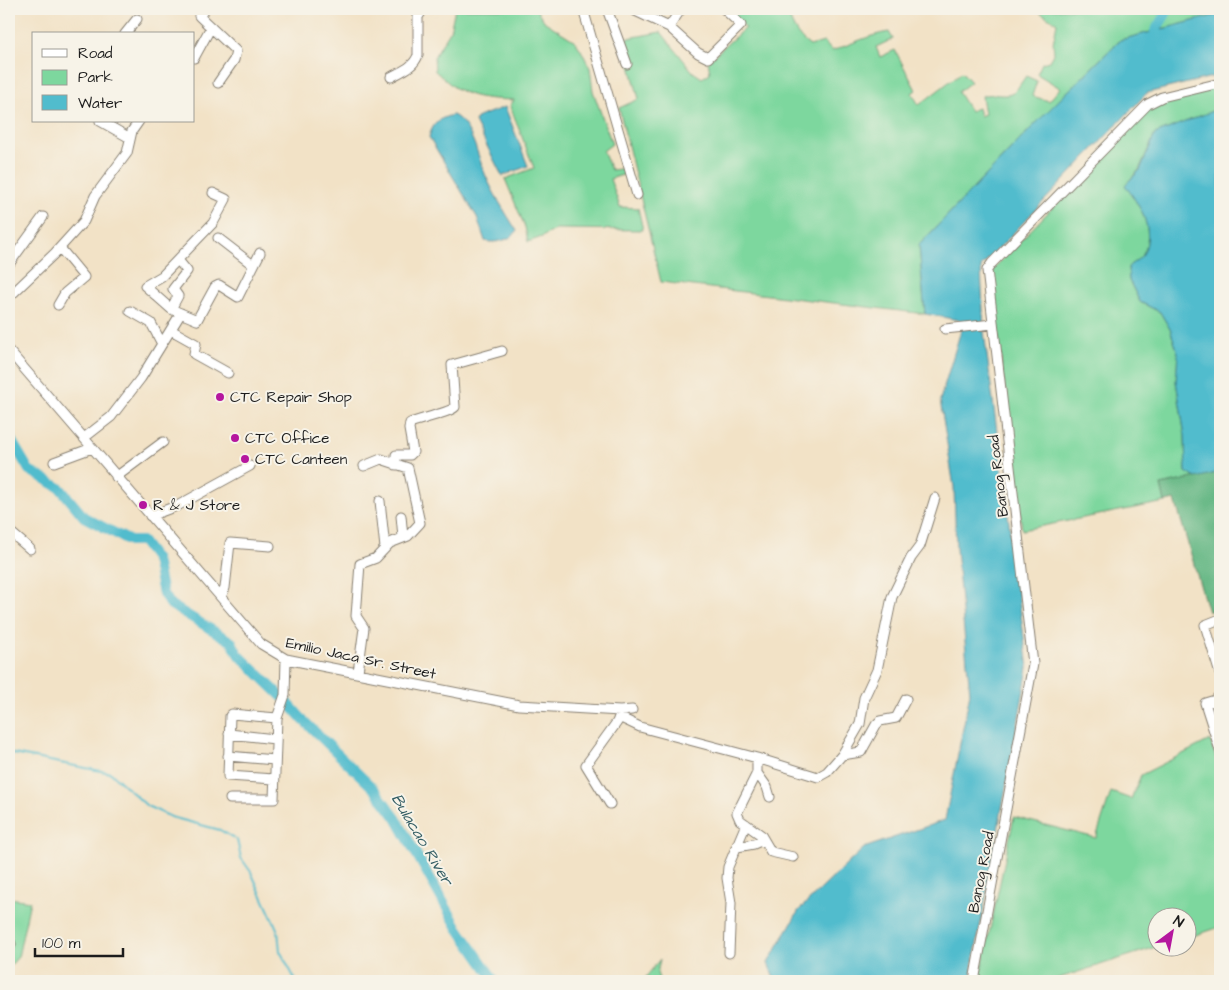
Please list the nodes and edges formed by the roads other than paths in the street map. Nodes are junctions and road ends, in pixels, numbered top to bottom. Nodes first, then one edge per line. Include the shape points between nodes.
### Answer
1 (423, 9) edge
2 (582, 9) edge
3 (607, 9) edge
4 (631, 9) edge
5 (682, 9) edge
6 (724, 9) edge
7 (201, 10) edge
8 (137, 19) dead end
9 (211, 27) junction
10 (669, 27) junction
11 (127, 32) edge
12 (195, 56) edge
13 (627, 64) dead end
14 (391, 77) dead end
15 (218, 83) dead end
16 (1220, 83) edge
17 (102, 122) edge
18 (138, 122) edge
19 (130, 138) junction
20 (213, 193) dead end
21 (637, 195) dead end
22 (43, 217) dead end
23 (218, 238) dead end
24 (60, 248) junction
25 (260, 254) dead end
26 (178, 260) junction
27 (9, 264) edge
28 (253, 265) junction
29 (9, 297) edge
30 (58, 305) dead end
31 (170, 308) junction
32 (130, 311) dead end
33 (181, 314) junction
34 (989, 325) junction
35 (945, 329) dead end
36 (171, 330) junction
37 (162, 344) junction
38 (9, 351) edge
39 (502, 351) dead end
40 (228, 373) dead end
41 (84, 438) junction
42 (163, 442) dead end
43 (92, 448) junction
44 (54, 462) dead end
45 (396, 465) junction
46 (250, 466) dead end
47 (364, 466) dead end
48 (116, 477) junction
49 (935, 498) dead end
50 (380, 501) dead end
51 (150, 516) junction
52 (401, 516) dead end
53 (9, 531) edge
54 (404, 537) junction
55 (270, 546) dead end
56 (384, 548) junction
57 (30, 549) dead end
58 (221, 597) junction
59 (1220, 618) edge
60 (1217, 654) edge
61 (286, 659) junction
62 (358, 672) junction
63 (1220, 674) edge
64 (1217, 697) edge
65 (906, 699) dead end
66 (632, 710) dead end
67 (620, 714) junction
68 (276, 718) junction
69 (1220, 718) edge
70 (229, 734) junction
71 (275, 739) junction
72 (1220, 750) edge
73 (228, 756) junction
74 (842, 756) junction
75 (757, 758) junction
76 (275, 760) junction
77 (756, 773) junction
78 (274, 779) junction
79 (770, 797) dead end
80 (230, 799) dead end
81 (610, 804) dead end
82 (746, 824) junction
83 (763, 840) junction
84 (737, 847) junction
85 (793, 857) dead end
86 (9, 939) edge
87 (9, 949) edge
88 (729, 953) dead end
89 (974, 981) edge

1 - 14 street via 418,17 416,60 412,66
2 - 21 street
3 - 13 street
4 - 10 street
5 - 10 street
6 - 10 street via 741,25 708,58
7 - 9 street via 199,16
8 - 11 street
9 - 12 street
9 - 15 street via 236,51 234,60
16 - 34 street, Banog Road via 1162,97 1148,104 992,263 986,275
17 - 19 street
18 - 19 street
19 - 24 street via 127,153 95,196 84,221
20 - 26 street via 226,199 226,203 214,223
22 - 27 street
23 - 28 street
24 - 29 street
24 - 30 street via 84,277
25 - 28 street
26 - 31 street via 187,271 173,289 178,296
26 - 31 street via 162,276 145,286
28 - 33 street via 238,297 219,285 197,320
31 - 33 street
32 - 37 street via 151,323
33 - 36 street
34 - 35 street
34 - 89 street, Banog Road via 1033,664
36 - 37 street
36 - 40 street via 196,344 194,354
37 - 41 street via 111,417
38 - 41 street, Emilio Jaca Sr. Street
39 - 45 street via 452,365 454,409 410,423 413,452 410,455 396,454
41 - 43 street, Emilio Jaca Sr. Street
42 - 48 street
43 - 44 street
43 - 48 street, Emilio Jaca Sr. Street
45 - 47 street via 380,459
45 - 54 street via 409,470 420,520 419,526
46 - 51 street via 179,506
48 - 51 street, Emilio Jaca Sr. Street
49 - 74 street via 920,546 892,597 877,670 864,698 860,724
50 - 56 street
51 - 58 street, Emilio Jaca Sr. Street
52 - 54 street
53 - 57 street
54 - 56 street
55 - 58 street via 230,542 226,588
56 - 62 street via 376,558 359,567 356,616 364,628
58 - 61 street, Emilio Jaca Sr. Street via 261,644
59 - 60 street via 1205,625
60 - 63 street
61 - 62 street, Emilio Jaca Sr. Street
61 - 68 street via 285,695
62 - 67 street, Emilio Jaca Sr. Street via 520,705
64 - 69 street
64 - 72 street via 1205,702
65 - 74 street via 896,718 876,725 861,752
66 - 67 street, Emilio Jaca Sr. Street
67 - 75 street via 640,727
67 - 81 street via 586,765
68 - 70 street via 231,714
68 - 71 street
70 - 71 street
70 - 73 street
71 - 76 street
73 - 76 street
73 - 78 street via 228,776
74 - 75 street via 818,777
75 - 77 street
76 - 78 street
77 - 79 street
77 - 82 street via 737,813
78 - 80 street via 275,798 272,800
82 - 83 street
82 - 84 street
83 - 84 street
83 - 85 street via 771,852
84 - 88 street via 729,862 727,878 731,903
86 - 87 street

